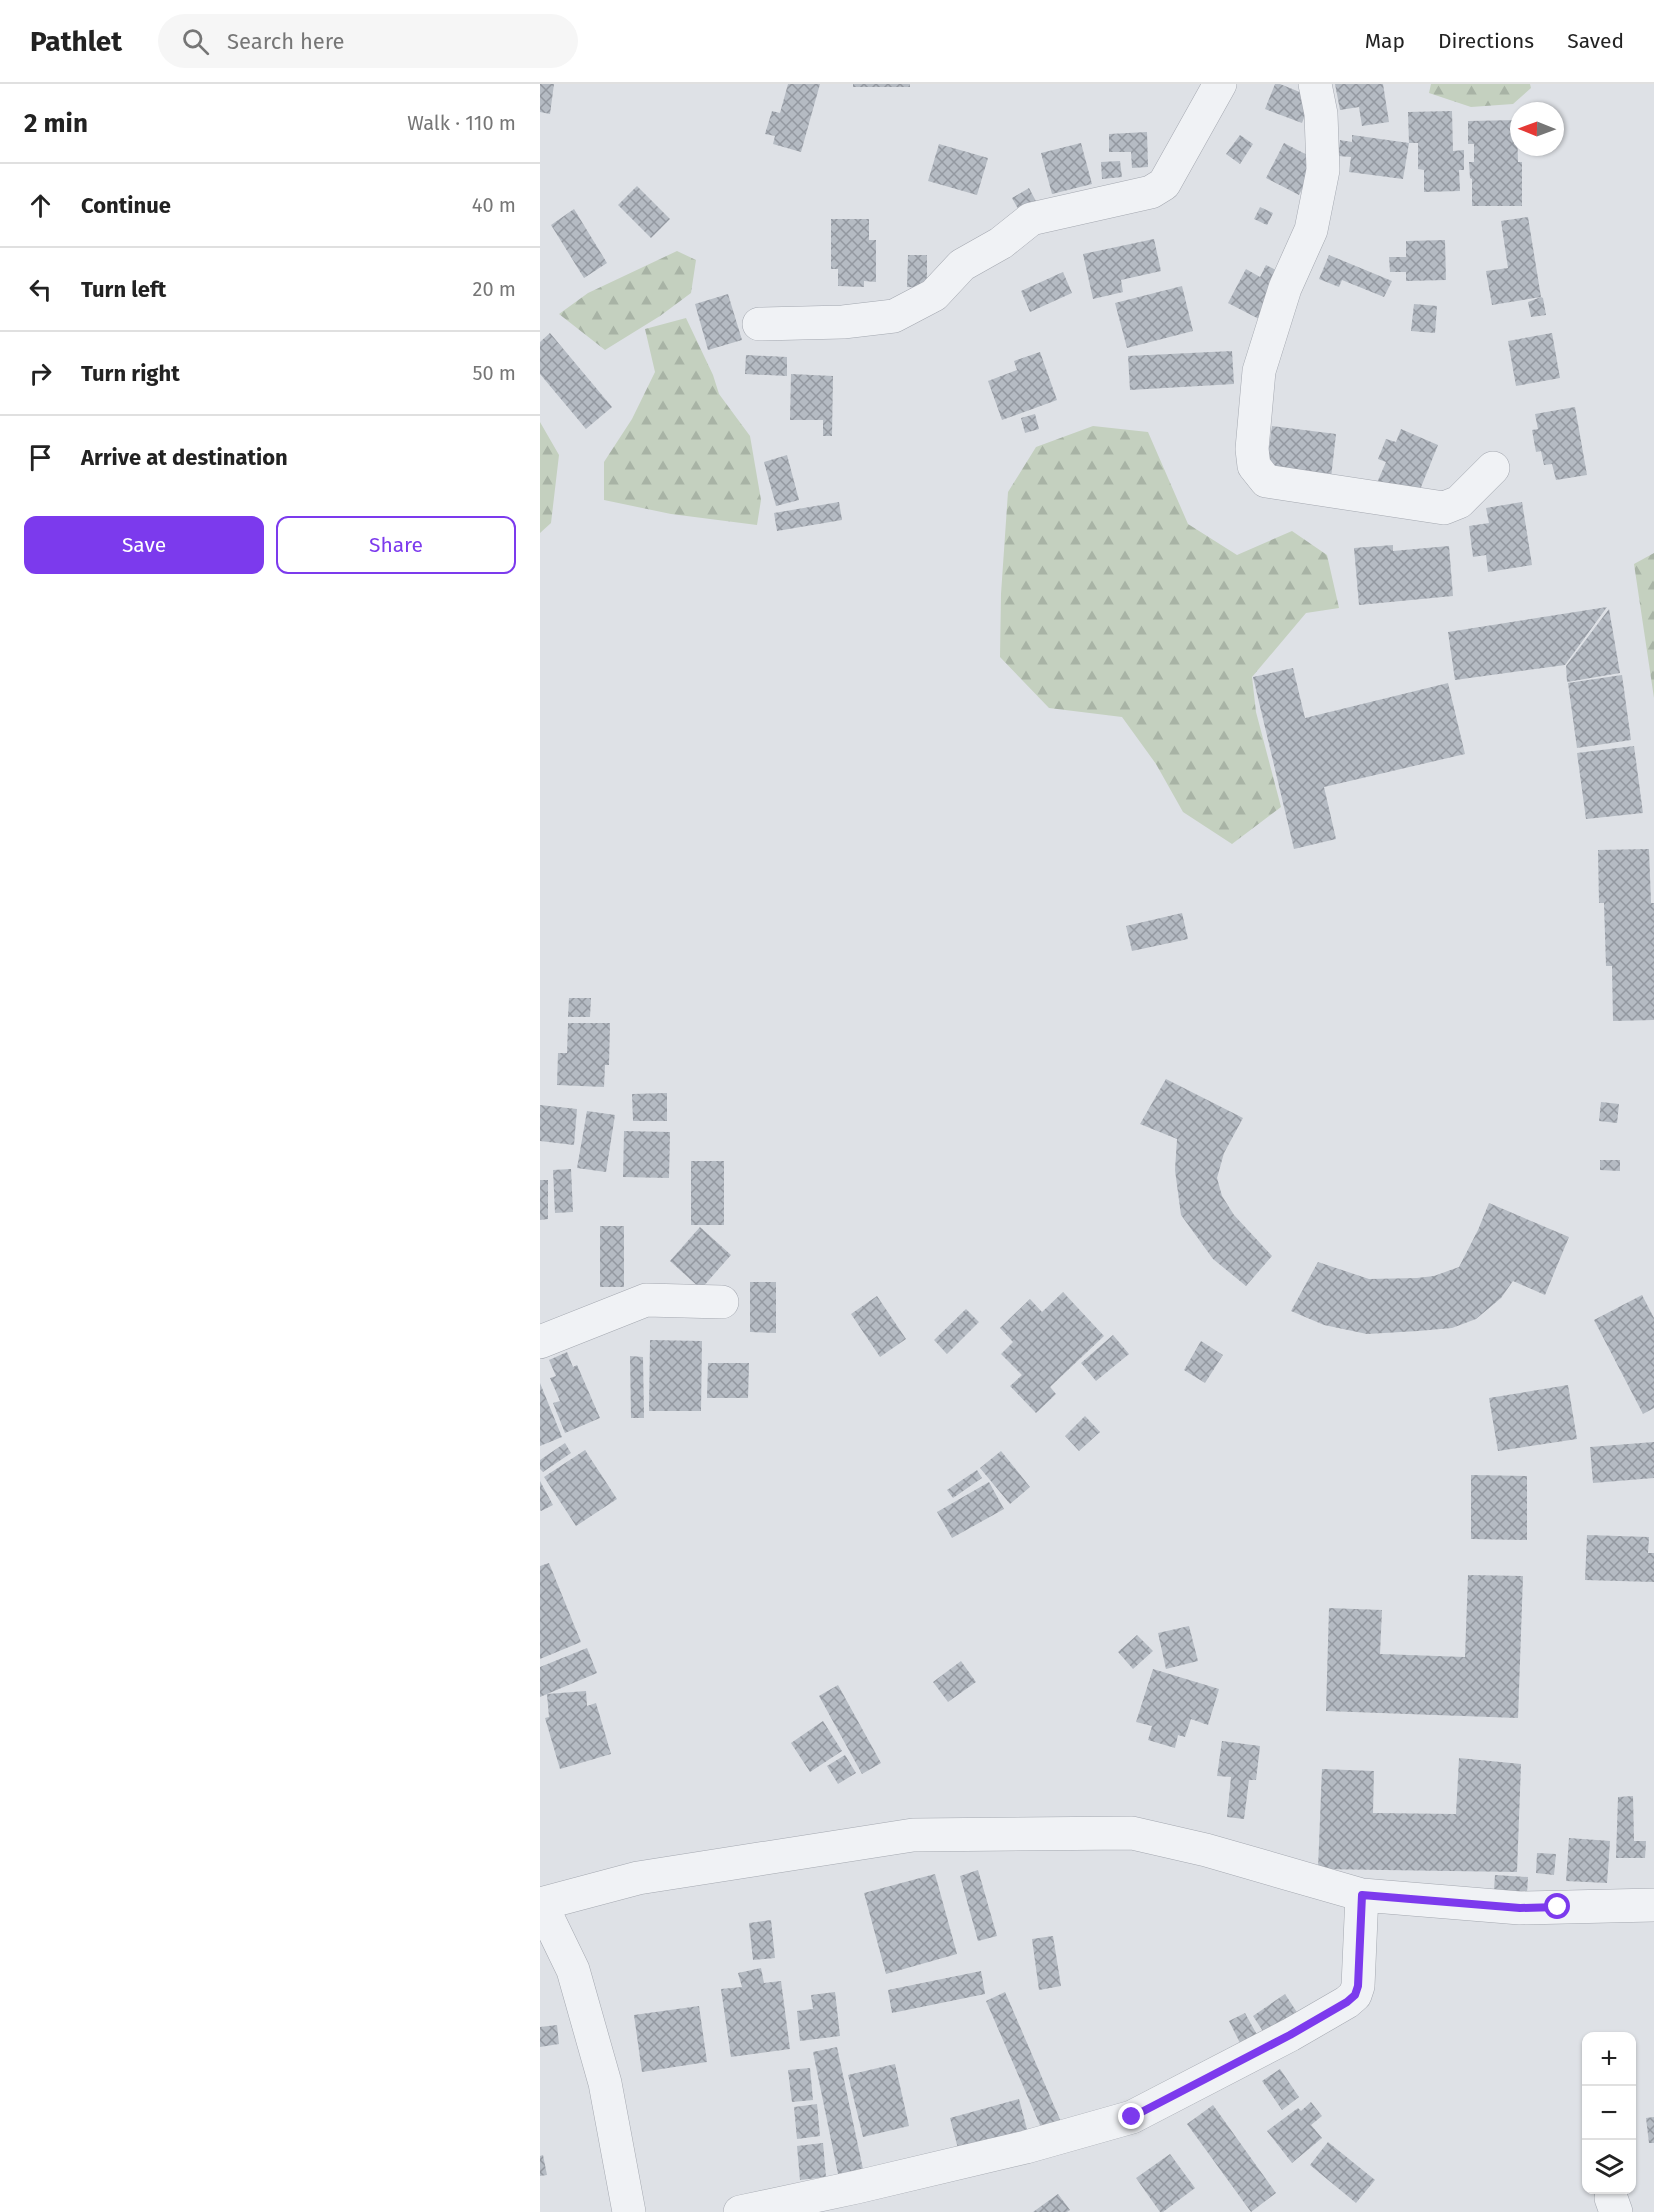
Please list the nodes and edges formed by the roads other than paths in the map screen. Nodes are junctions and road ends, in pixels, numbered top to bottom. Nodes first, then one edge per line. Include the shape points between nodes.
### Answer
1 (1220, 84) edge
2 (1315, 84) edge
3 (759, 324) dead end
4 (1493, 468) dead end
5 (722, 1302) dead end
6 (540, 1342) edge
7 (1362, 1895) junction
8 (540, 1904) edge
9 (1654, 1905) edge
10 (629, 2212) edge
11 (740, 2212) edge

1 - 3 street via 1164,184 1151,192 1031,219 1001,243 962,265 934,295 894,316
2 - 4 street via 1321,114 1323,170 1311,230 1284,288 1259,371 1254,466 1266,482 1444,508 1459,502
5 - 6 street via 646,1300
7 - 8 street via 1132,1833 912,1835 638,1878
7 - 9 street via 1520,1908
7 - 11 street via 1355,1995 1290,2035 1132,2117 1026,2147
8 - 10 street via 573,1970 605,2083

